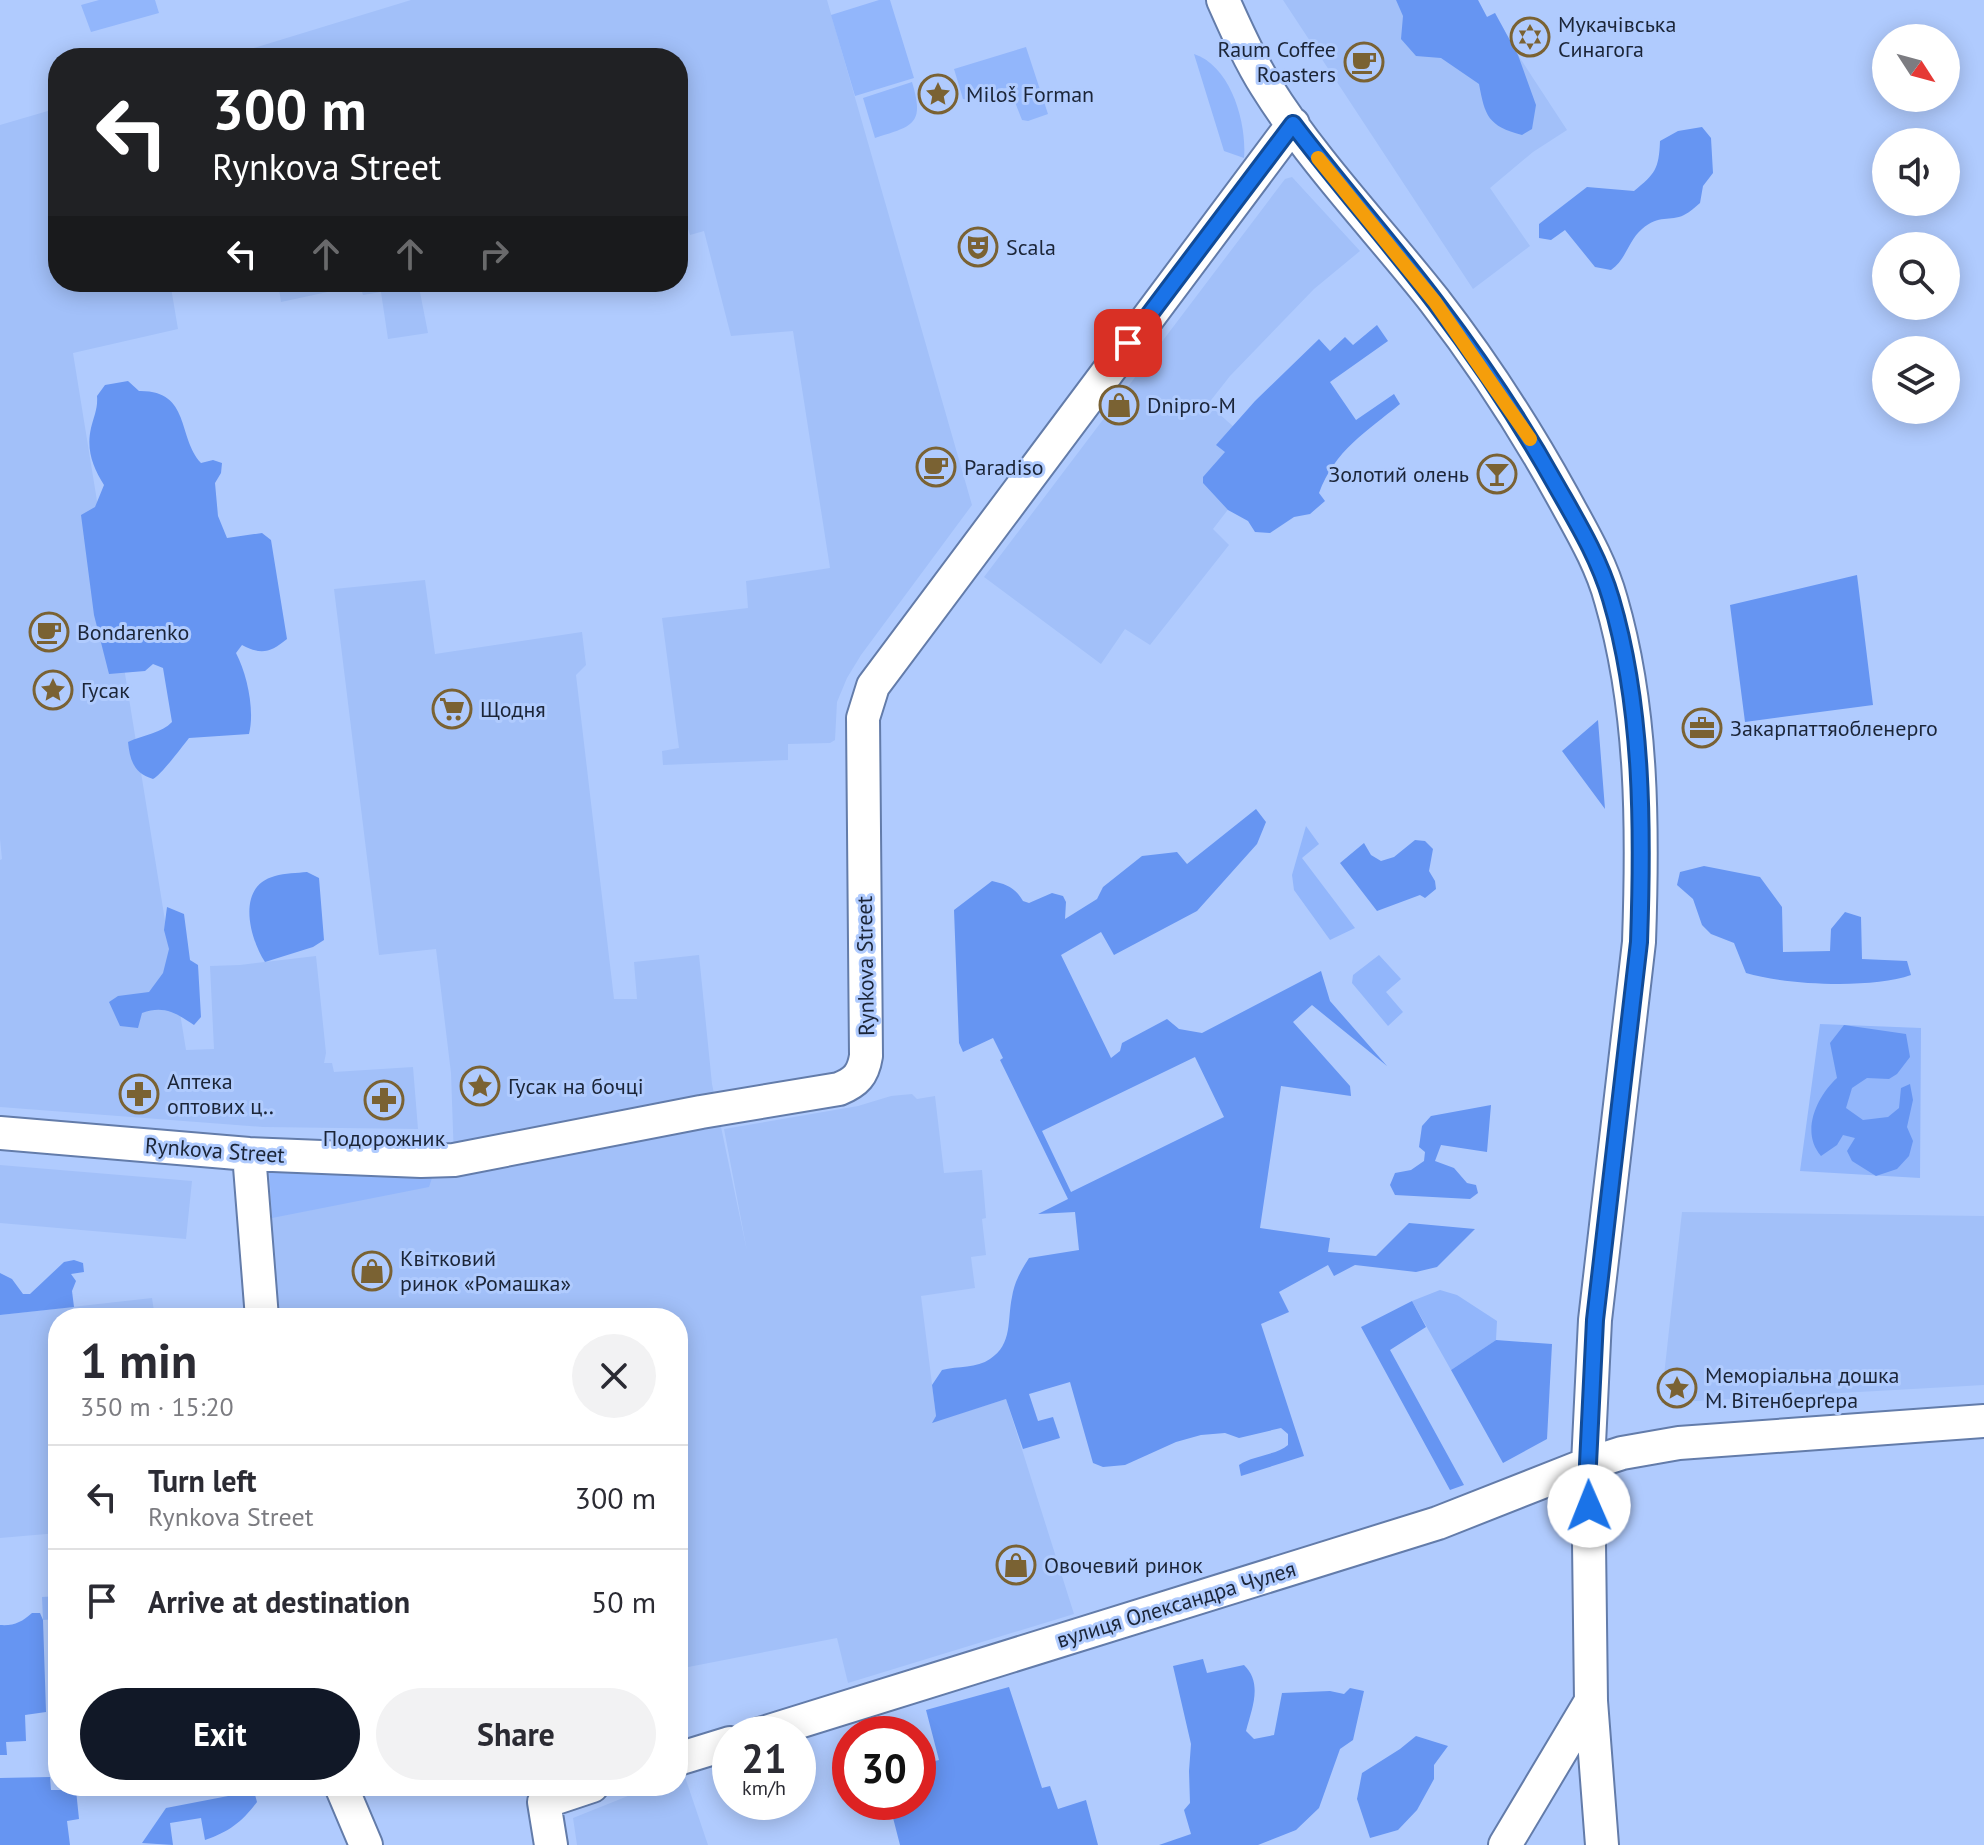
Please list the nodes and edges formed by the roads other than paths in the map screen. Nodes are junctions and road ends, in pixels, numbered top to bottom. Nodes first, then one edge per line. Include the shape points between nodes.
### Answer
1 (1223, 0) edge
2 (1293, 124) junction
3 (0, 1133) edge
4 (249, 1154) junction
5 (261, 1308) edge
6 (1984, 1421) edge
7 (1588, 1464) junction
8 (1591, 1701) junction
9 (816, 1717) edge
10 (712, 1749) edge
11 (688, 1756) edge
12 (345, 1796) edge
13 (562, 1796) edge
14 (366, 1845) edge
15 (551, 1845) edge
16 (1505, 1845) edge
17 (1602, 1845) edge

1 - 2 street via 1266,86
2 - 4 street, Rynkova Street via 873,686 863,718 866,1056 854,1083 454,1160
2 - 7 street via 1435,302 1540,455 1588,541 1611,597 1622,644 1641,800 1639,942 1595,1320
3 - 4 street, Rynkova Street
4 - 5 street
6 - 7 street, вулиця Олександра Чулея via 1679,1443
7 - 8 street
7 - 9 street, вулиця Олександра Чулея via 1438,1523
8 - 16 street
8 - 17 street
10 - 11 street
12 - 14 street
13 - 15 street via 544,1802

